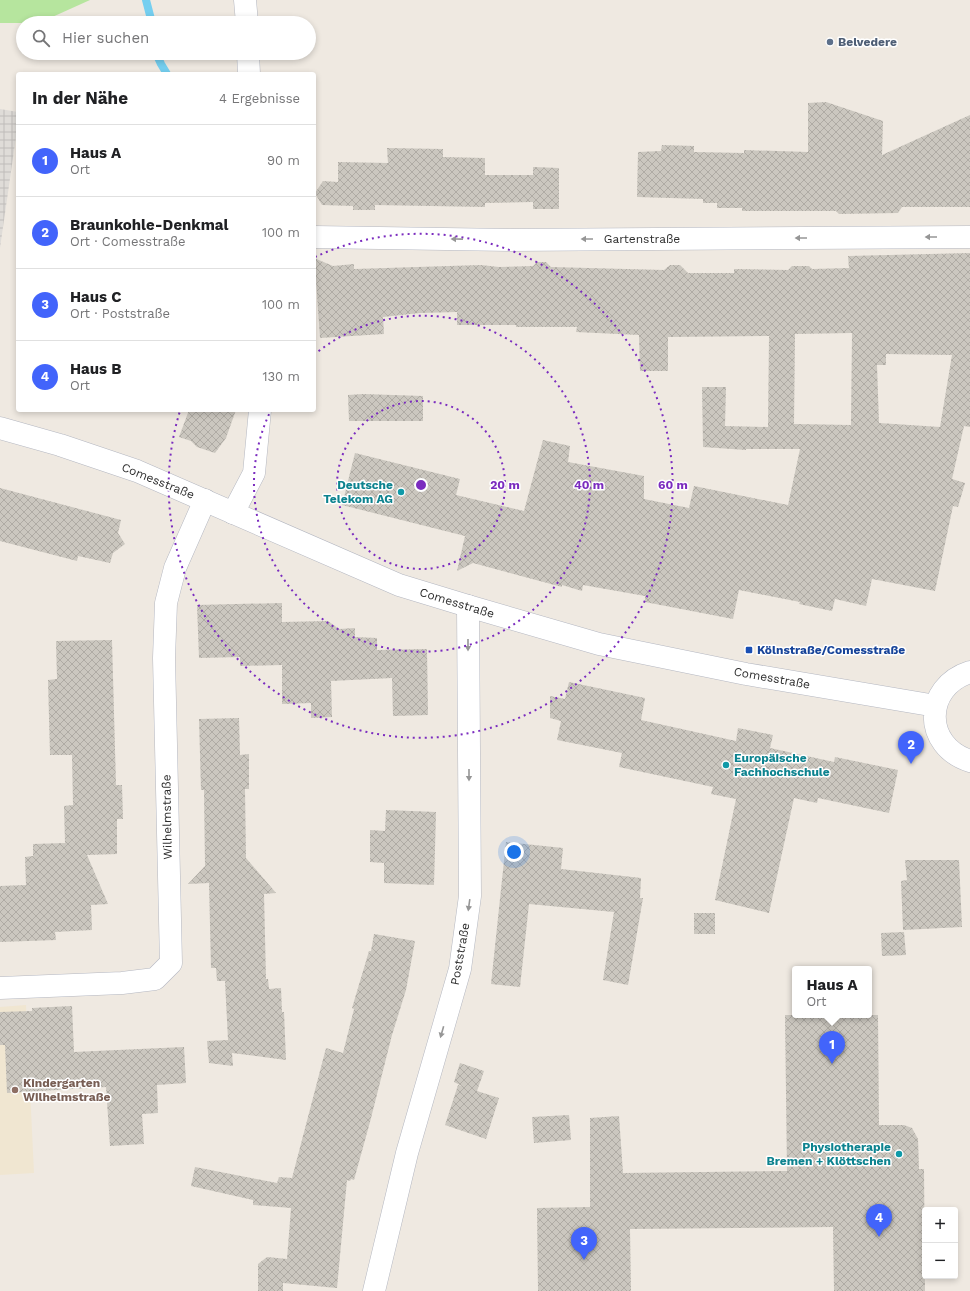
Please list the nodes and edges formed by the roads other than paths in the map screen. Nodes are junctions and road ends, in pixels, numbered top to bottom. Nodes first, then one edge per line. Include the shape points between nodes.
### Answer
1 (245, 0) edge
2 (246, 16) edge
3 (248, 60) edge
4 (249, 72) edge
5 (316, 237) edge
6 (970, 237) edge
7 (260, 412) edge
8 (0, 428) edge
9 (205, 500) junction
10 (233, 513) junction
11 (468, 606) junction
12 (970, 672) edge
13 (936, 706) junction
14 (970, 761) edge
15 (0, 988) edge
16 (374, 1291) edge

1 - 2 street
3 - 4 street
6 -> 5 street, Gartenstraße via 510,240
7 - 10 street via 254,473
8 - 9 street, Comesstraße via 137,470
9 - 10 street, Comesstraße
9 - 15 street, Wilhelmstraße via 176,568 166,603 164,658 171,963 155,979 122,983
10 - 11 street, Comesstraße via 399,585
11 - 13 street, Comesstraße via 599,644 746,674
11 -> 16 street, Poststraße via 470,896 460,969 407,1153
12 - 13 street via 949,683 941,693
13 - 14 street via 935,721 939,736 947,749

